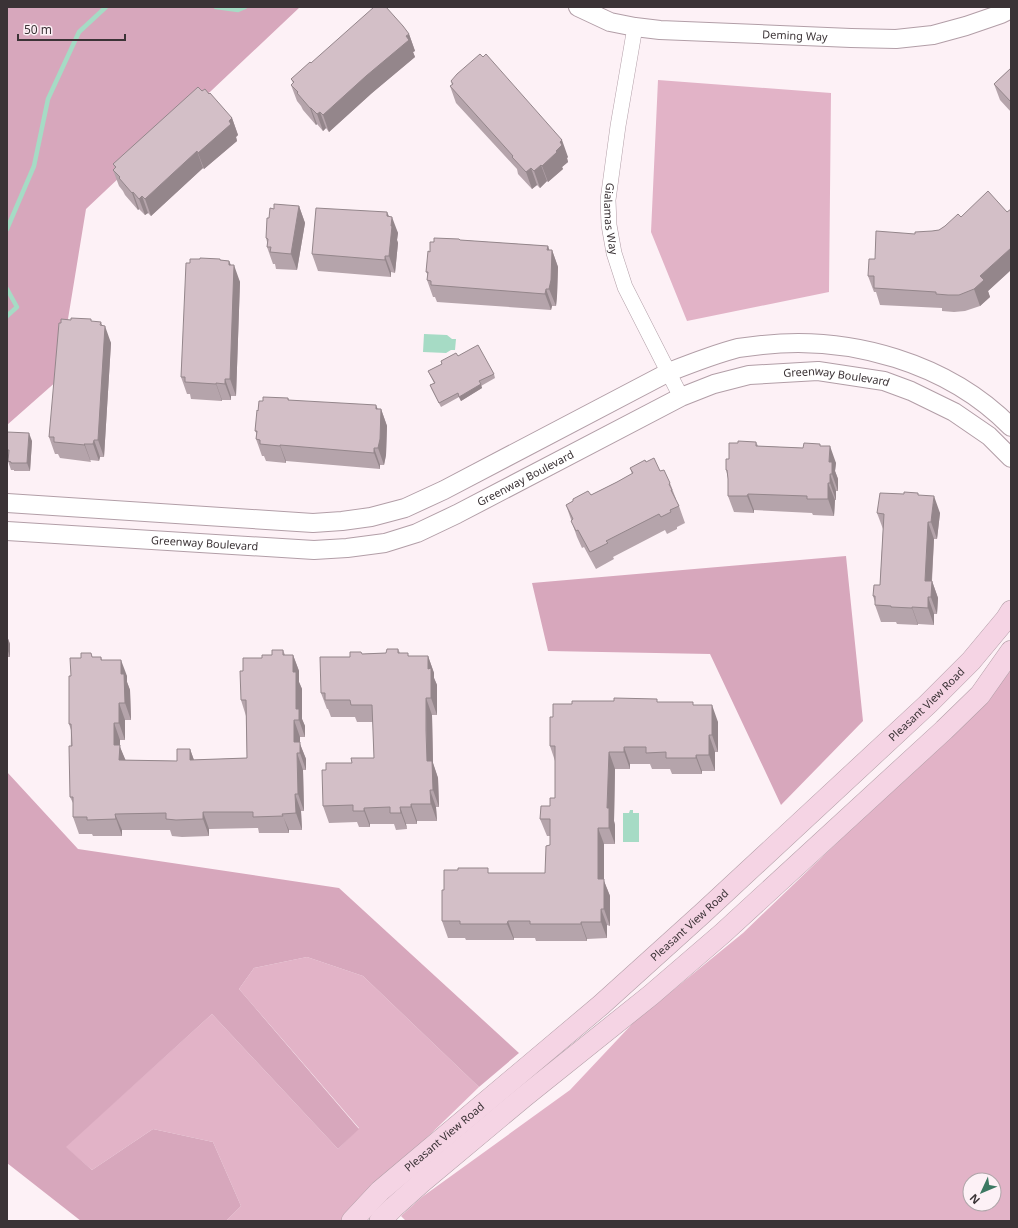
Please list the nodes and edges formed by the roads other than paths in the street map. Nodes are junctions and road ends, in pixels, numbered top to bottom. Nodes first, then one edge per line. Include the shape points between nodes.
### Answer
1 (578, 7) edge
2 (1011, 9) edge
3 (635, 27) junction
4 (669, 372) junction
5 (681, 397) junction
6 (1011, 427) edge
7 (1011, 458) edge
8 (7, 503) edge
9 (7, 531) edge
10 (1011, 612) edge
11 (1011, 651) edge
12 (352, 1221) edge
13 (380, 1221) edge

1 - 3 street, Deming Way via 610,22
2 - 3 street, Deming Way via 933,35 896,39
3 - 4 street, Gialamas Way via 608,200 609,225 614,253 625,287
4 - 5 street, Gialamas Way
4 - 6 street via 739,348 778,343 817,343 853,347 890,356 925,369 956,385
4 - 8 street via 444,490 405,508 371,517 313,523
5 - 7 street, Greenway Boulevard via 714,384 749,375 818,371 884,381 954,412 989,436
5 - 9 street, Greenway Boulevard via 457,514 417,533 385,543 314,550
10 - 12 main road, Pleasant View Road via 972,661 928,704 704,912 601,1005 380,1191
11 - 13 main road, Pleasant View Road via 980,694 954,720 723,933 422,1182

